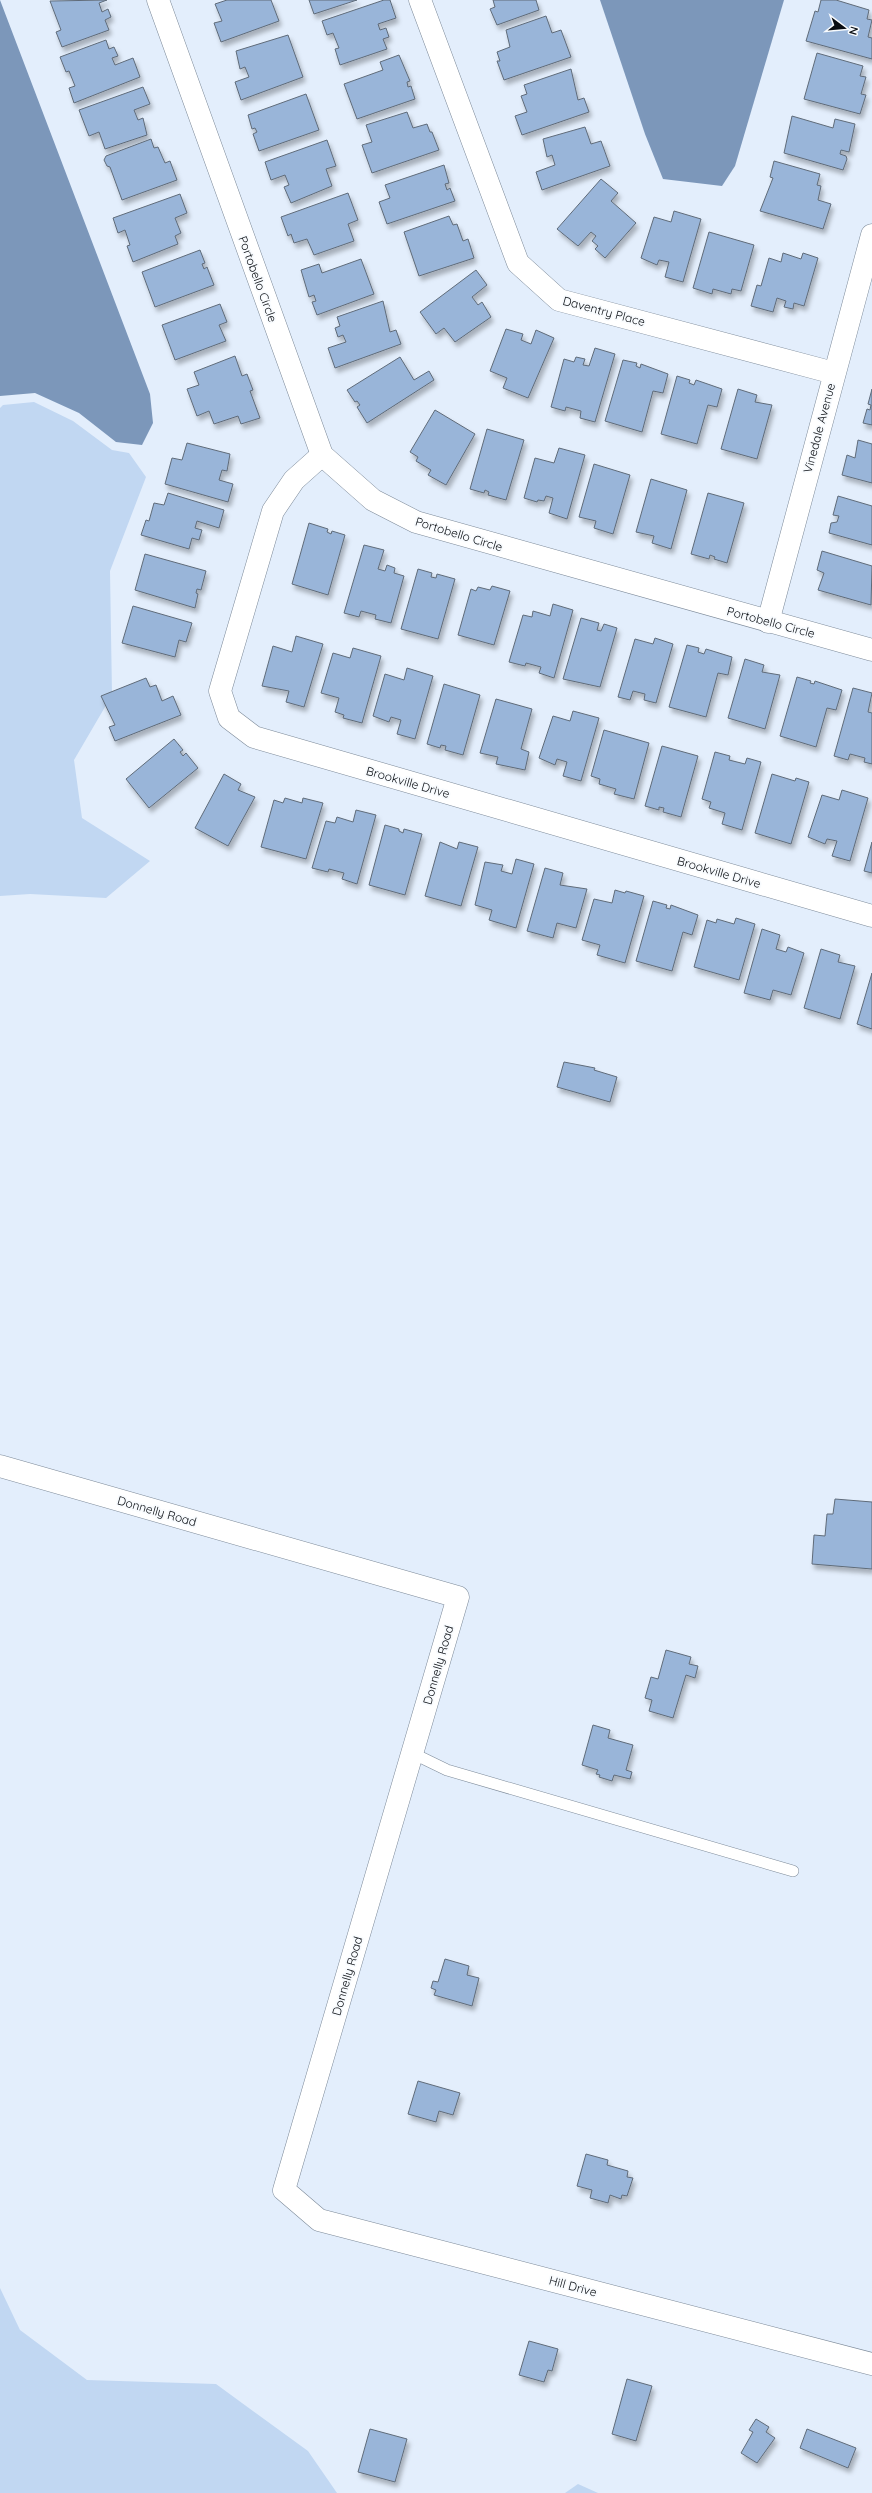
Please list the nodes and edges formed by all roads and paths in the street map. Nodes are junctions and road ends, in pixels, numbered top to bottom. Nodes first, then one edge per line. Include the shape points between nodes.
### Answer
1 (158, 0) edge
2 (420, 0) edge
3 (872, 235) edge
4 (834, 373) junction
5 (322, 454) junction
6 (768, 622) junction
7 (872, 650) edge
8 (872, 916) edge
9 (0, 1466) edge
10 (412, 1752) junction
11 (793, 1870) dead end
12 (284, 2190) joint
13 (872, 2364) edge

1 - 5 street, Portobello Circle
2 - 4 street, Daventry Place via 518,263 559,300
3 - 4 street, Vinedale Avenue
4 - 6 street, Vinedale Avenue
5 - 6 street, Portobello Circle via 373,500 416,522
5 - 8 street, Brookville Drive via 294,480 273,511 220,691 229,718 254,737
6 - 7 street, Portobello Circle
9 - 10 street, Donnelly Road via 458,1597
10 - 11 lane via 448,1770
10 - 12 street, Donnelly Road
12 - 13 street, Hill Drive via 319,2220

